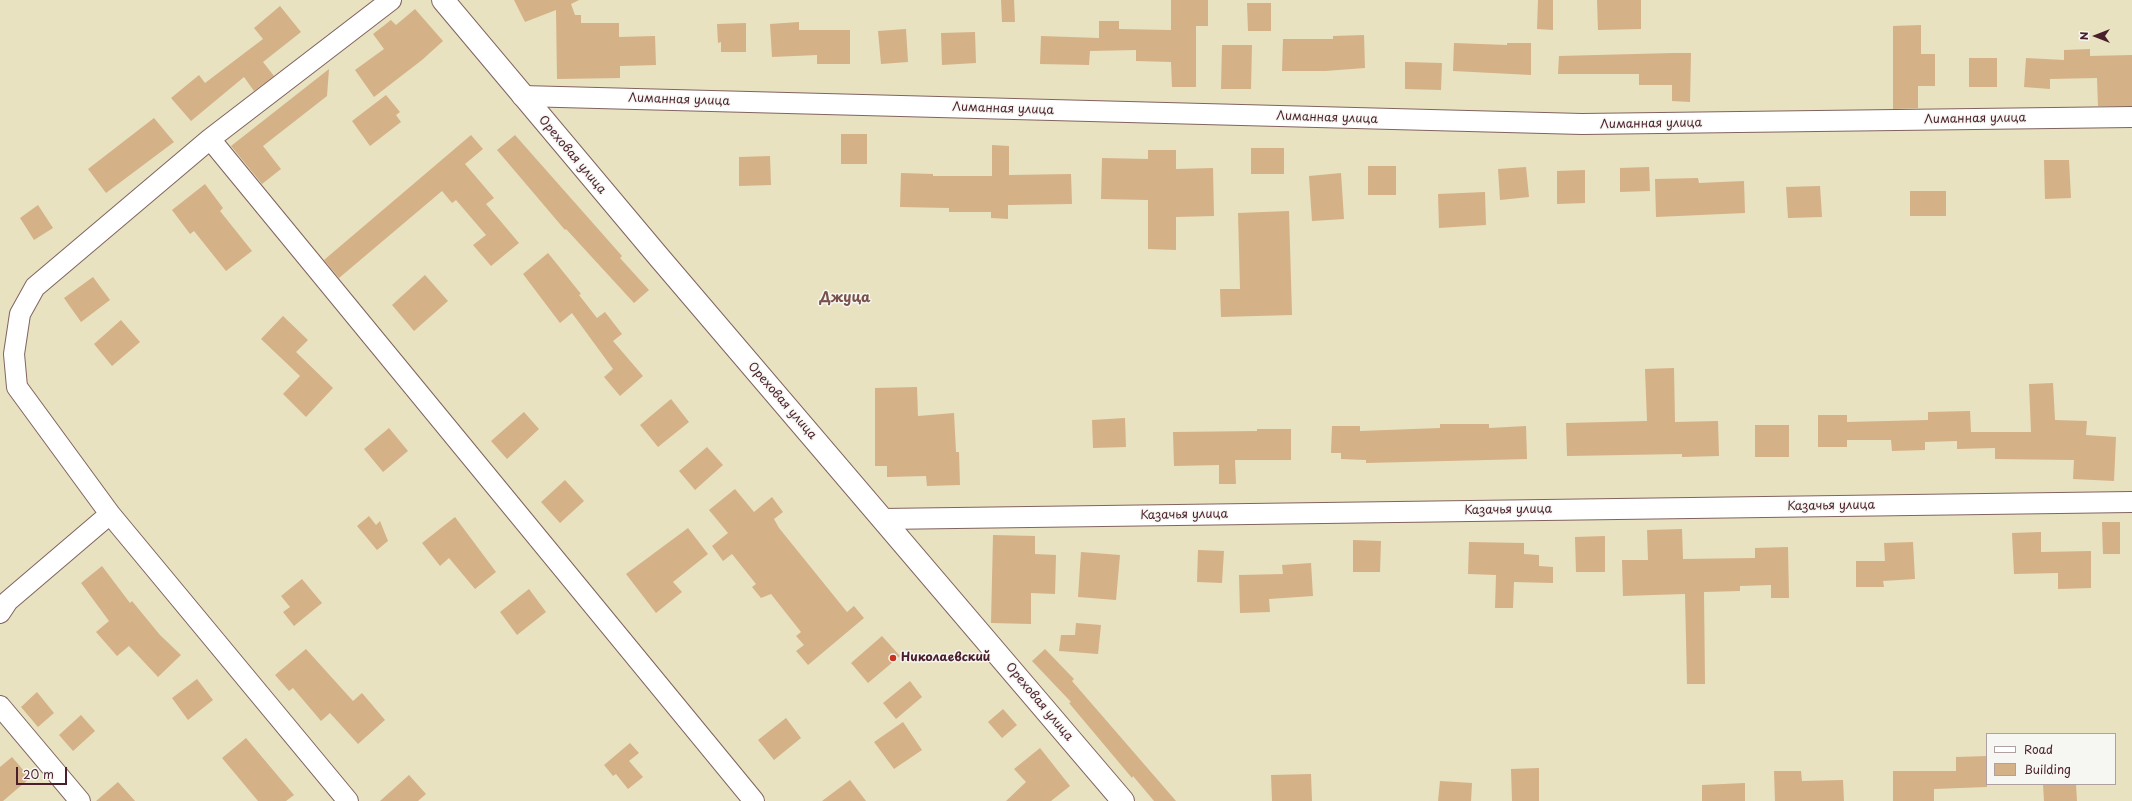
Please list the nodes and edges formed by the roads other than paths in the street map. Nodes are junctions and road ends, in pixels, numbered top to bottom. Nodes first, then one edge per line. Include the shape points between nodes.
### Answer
1 (392, 0) edge
2 (443, 0) edge
3 (522, 96) junction
4 (2132, 117) edge
5 (210, 139) junction
6 (2132, 502) edge
7 (110, 514) junction
8 (883, 519) junction
9 (0, 614) edge
10 (0, 706) edge
11 (80, 801) edge
12 (348, 801) edge
13 (754, 801) edge
14 (1124, 801) edge

1 - 5 street
2 - 3 main road, Ореховая улица
3 - 4 street, Лиманная улица via 1582,124
3 - 8 main road, Ореховая улица
5 - 7 street via 35,287 20,314 14,354 17,387
5 - 13 street
6 - 8 street, Казачья улица
7 - 9 street via 8,601
7 - 12 street
8 - 14 main road, Ореховая улица
10 - 11 street

